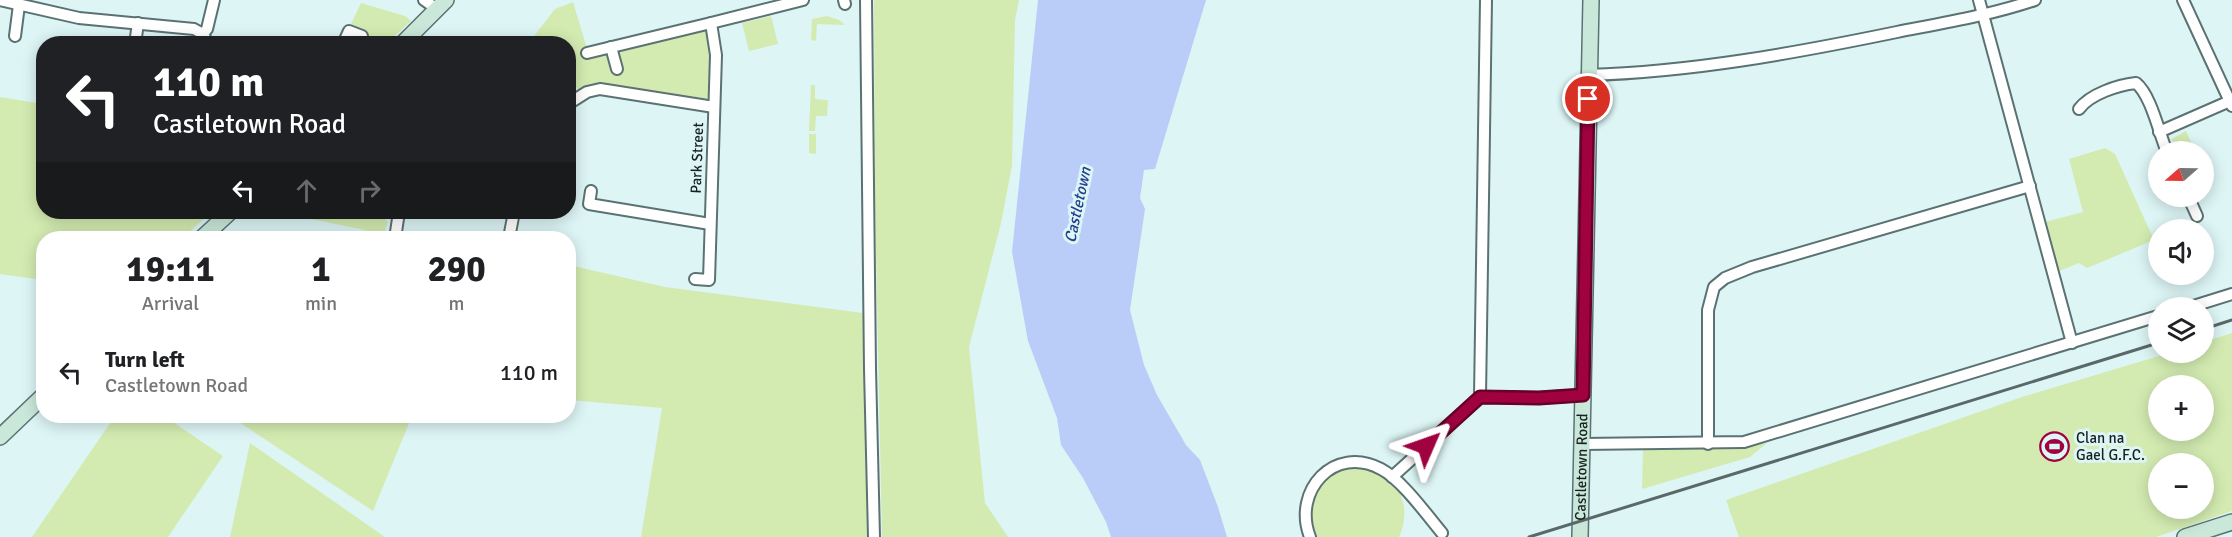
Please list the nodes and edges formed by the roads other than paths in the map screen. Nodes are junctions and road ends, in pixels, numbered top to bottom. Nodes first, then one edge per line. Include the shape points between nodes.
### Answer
1 (0, 0) edge
2 (214, 0) edge
3 (803, 0) edge
4 (866, 0) edge
5 (1486, 0) edge
6 (1591, 0) edge
7 (1979, 0) edge
8 (2035, 0) edge
9 (2183, 0) edge
10 (436, 3) edge
11 (19, 5) junction
12 (1983, 14) junction
13 (138, 23) junction
14 (711, 23) junction
15 (15, 36) dead end
16 (136, 36) edge
17 (202, 36) edge
18 (206, 36) edge
19 (347, 36) edge
20 (363, 36) dead end
21 (409, 36) edge
22 (611, 47) junction
23 (587, 53) dead end
24 (617, 69) dead end
25 (1588, 75) junction
26 (576, 99) edge
27 (2231, 103) edge
28 (714, 107) junction
29 (2079, 109) dead end
30 (2159, 132) junction
31 (2163, 141) edge
32 (2030, 186) junction
33 (591, 191) dead end
34 (2193, 207) edge
35 (2197, 216) dead end
36 (222, 219) edge
37 (710, 224) junction
38 (210, 231) edge
39 (695, 279) dead end
40 (2232, 294) edge
41 (2214, 300) edge
42 (2148, 319) edge
43 (2072, 343) junction
44 (1583, 395) junction
45 (1480, 397) junction
46 (36, 403) edge
47 (0, 437) edge
48 (1582, 444) junction
49 (1708, 444) junction
50 (1392, 477) junction
51 (2232, 522) edge
52 (1442, 533) dead end
53 (874, 537) edge
54 (1310, 537) edge
55 (1580, 537) edge
56 (2185, 537) edge

1 - 11 street
2 - 18 street
3 - 14 street
4 - 53 street
5 - 45 street
6 - 25 main road, Castletown Road
7 - 12 street
8 - 12 street
9 - 27 street
10 - 21 main road
11 - 13 street via 79,18
11 - 15 street
12 - 25 street via 1808,50 1688,68
12 - 32 street
13 - 16 street
13 - 17 street via 194,29
14 - 22 street
14 - 28 street, Park Street via 716,55
19 - 20 street via 349,31
22 - 23 street
22 - 24 street
25 - 44 main road, Castletown Road
26 - 28 street via 600,89
27 - 30 street
28 - 37 street, Park Street
29 - 30 street via 2089,99 2136,82
30 - 31 street
32 - 43 street
32 - 49 street via 1752,267 1714,287 1708,310
33 - 37 street via 588,204
34 - 35 street
36 - 38 main road
37 - 39 street, Park Street via 709,280
40 - 41 street
42 - 43 street
43 - 49 street via 1759,438
44 - 45 street
44 - 48 main road, Castletown Road
45 - 50 street
46 - 47 main road
48 - 49 street
48 - 55 main road, Castletown Road
50 - 52 street
50 - 54 street via 1364,463 1346,463 1330,469 1314,484 1306,502 1304,516
51 - 56 main road

